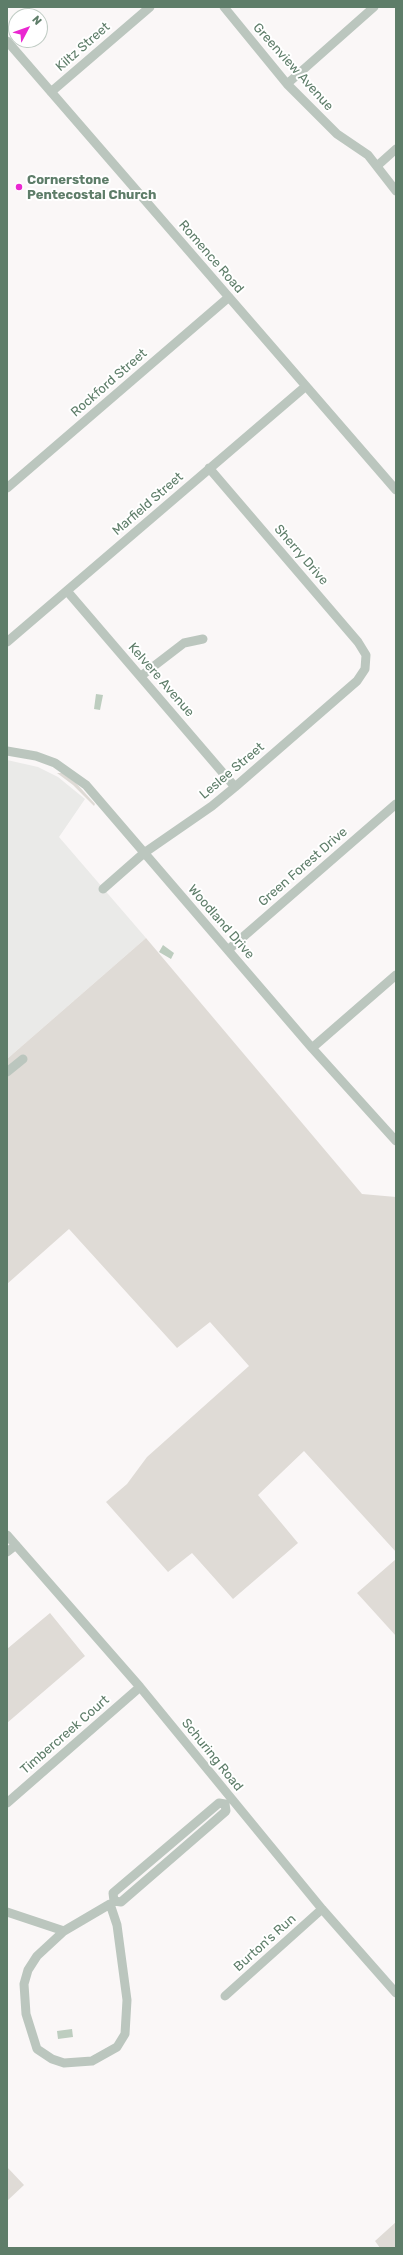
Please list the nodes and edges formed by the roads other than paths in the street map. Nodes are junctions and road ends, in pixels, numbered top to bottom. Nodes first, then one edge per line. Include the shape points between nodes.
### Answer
1 (150, 7) edge
2 (224, 7) edge
3 (374, 7) edge
4 (7, 41) edge
5 (287, 84) junction
6 (51, 92) junction
7 (396, 149) edge
8 (377, 166) junction
9 (396, 191) edge
10 (229, 297) junction
11 (306, 386) junction
12 (209, 468) junction
13 (394, 484) edge
14 (7, 488) edge
15 (67, 591) junction
16 (203, 639) dead end
17 (7, 642) edge
18 (366, 663) joint
19 (141, 676) junction
20 (7, 751) edge
21 (235, 787) junction
22 (396, 804) edge
23 (144, 853) junction
24 (103, 888) dead end
25 (228, 950) junction
26 (396, 975) edge
27 (312, 1048) junction
28 (23, 1059) dead end
29 (7, 1072) edge
30 (396, 1141) edge
31 (7, 1535) edge
32 (16, 1545) junction
33 (7, 1552) edge
34 (140, 1687) junction
35 (228, 1801) junction
36 (7, 1804) edge
37 (112, 1903) junction
38 (322, 1909) junction
39 (7, 1912) edge
40 (64, 1931) junction
41 (396, 1993) edge
42 (225, 1996) dead end

1 - 6 street, Kiltz Street
2 - 5 street, Greenview Avenue
3 - 5 street
4 - 6 street, Romence Road
5 - 8 street, Greenview Avenue via 337,134 360,149
6 - 10 street, Romence Road
7 - 8 street
8 - 9 street, Greenview Avenue
10 - 11 street, Romence Road
10 - 14 street, Rockford Street
11 - 12 street, Marfield Street
11 - 13 street, Romence Road
12 - 15 street, Marfield Street
12 - 18 street, Sherry Drive via 358,642 366,655
15 - 17 street, Marfield Street
15 - 19 street, Kelvere Avenue
16 - 19 street via 184,643
18 - 21 street, Leslee Street via 364,673 357,681
19 - 21 street, Kelvere Avenue
20 - 23 street, Woodland Drive via 36,756 55,763 74,775 98,798
21 - 23 street, Leslee Street
22 - 25 street, Green Forest Drive
23 - 24 street, Leslee Street
23 - 25 street, Woodland Drive
25 - 27 street, Woodland Drive
26 - 27 street
27 - 30 street, Woodland Drive
28 - 29 street
31 - 32 street, Schuring Road
32 - 33 street
32 - 34 street, Schuring Road
34 - 35 street, Schuring Road
34 - 36 street, Timbercreek Court
35 - 37 street via 226,1811 121,1902
35 - 38 street, Schuring Road
37 - 40 street
37 - 40 street via 121,1951 127,2000 127,2025 125,2034 116,2047 92,2060 64,2063 43,2055 38,2049 26,2014 24,1984 28,1970 37,1956
38 - 41 street, Schuring Road
38 - 42 street, Burton's Run
39 - 40 street

